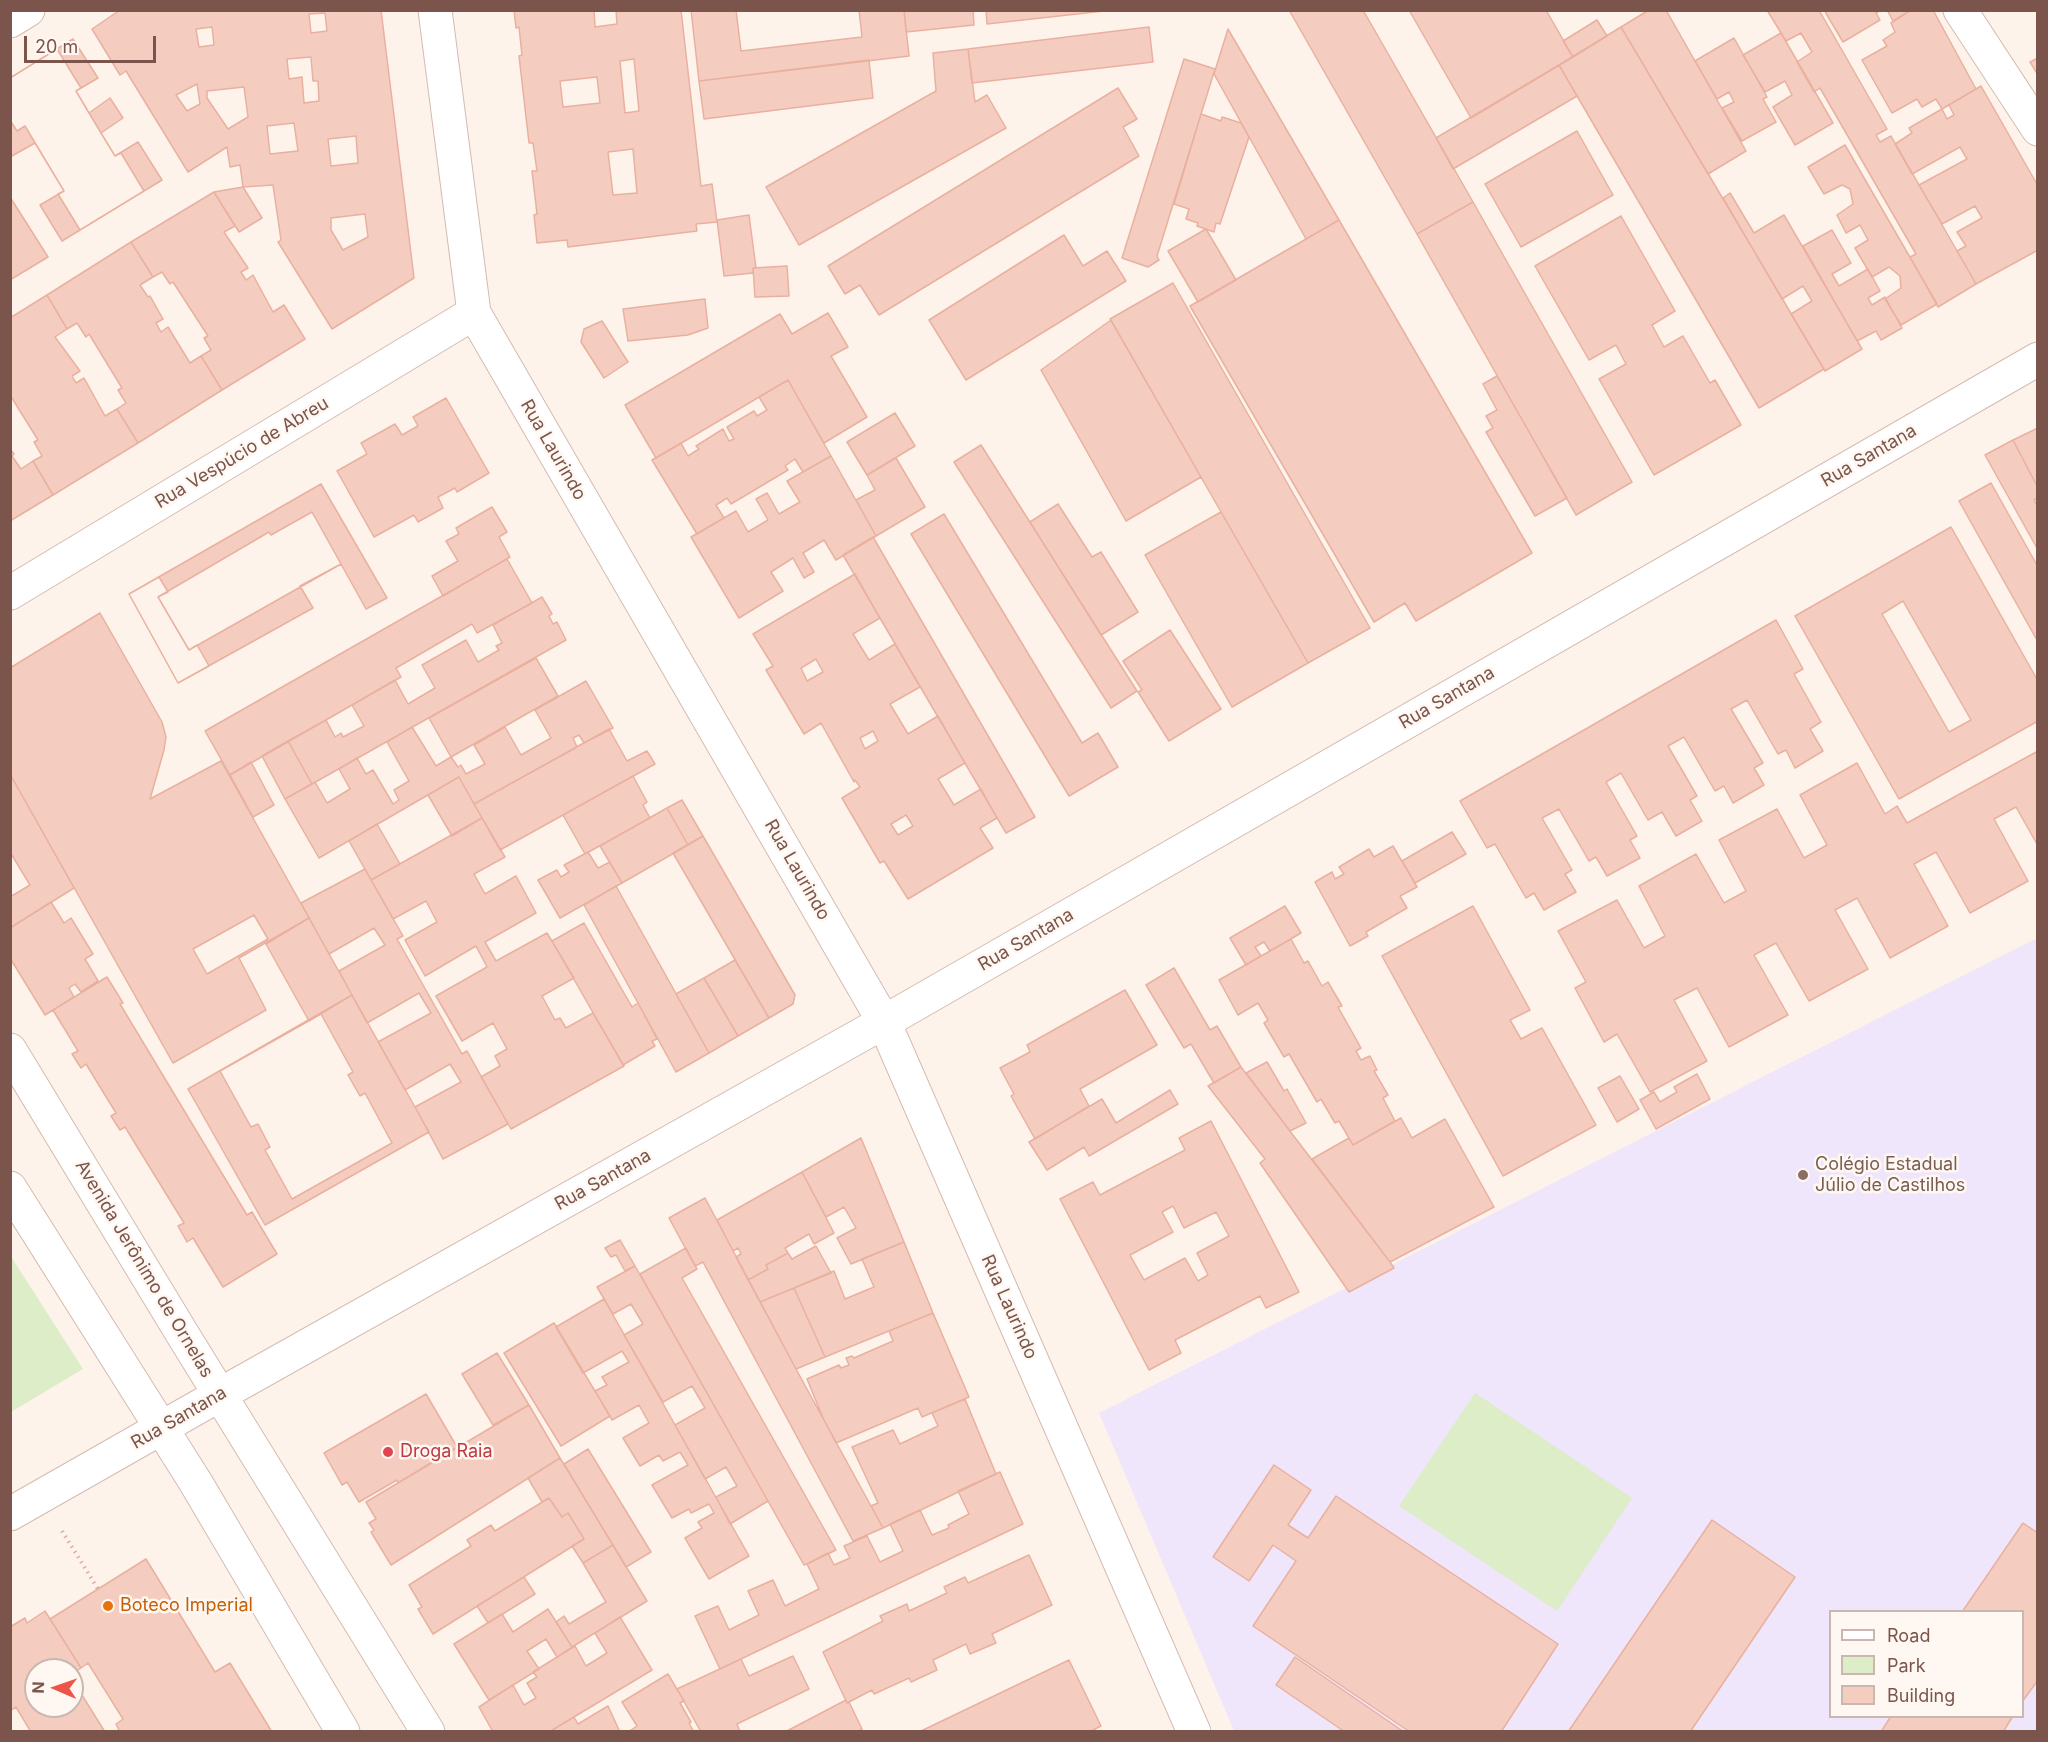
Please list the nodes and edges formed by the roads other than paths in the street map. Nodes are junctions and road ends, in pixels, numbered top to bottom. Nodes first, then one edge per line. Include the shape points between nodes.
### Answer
1 (28, 10) edge
2 (435, 10) edge
3 (1960, 10) edge
4 (10, 21) edge
5 (2037, 129) edge
6 (474, 312) junction
7 (2037, 359) edge
8 (10, 593) edge
9 (884, 1022) junction
10 (10, 1050) edge
11 (10, 1188) edge
12 (220, 1394) junction
13 (161, 1428) junction
14 (10, 1514) edge
15 (343, 1731) edge
16 (428, 1731) edge
17 (1194, 1731) edge

1 - 4 street
2 - 6 street, Rua Laurindo
3 - 5 street
6 - 8 street, Rua Vespúcio de Abreu
6 - 9 street, Rua Laurindo
7 - 9 street, Rua Santana
9 - 12 street, Rua Santana
9 - 17 street, Rua Laurindo
10 - 12 street, Avenida Jerônimo de Ornelas
11 - 13 street
12 - 13 street, Rua Santana
12 - 16 street, Avenida Jerônimo de Ornelas
13 - 14 street, Rua Santana
13 - 15 street

